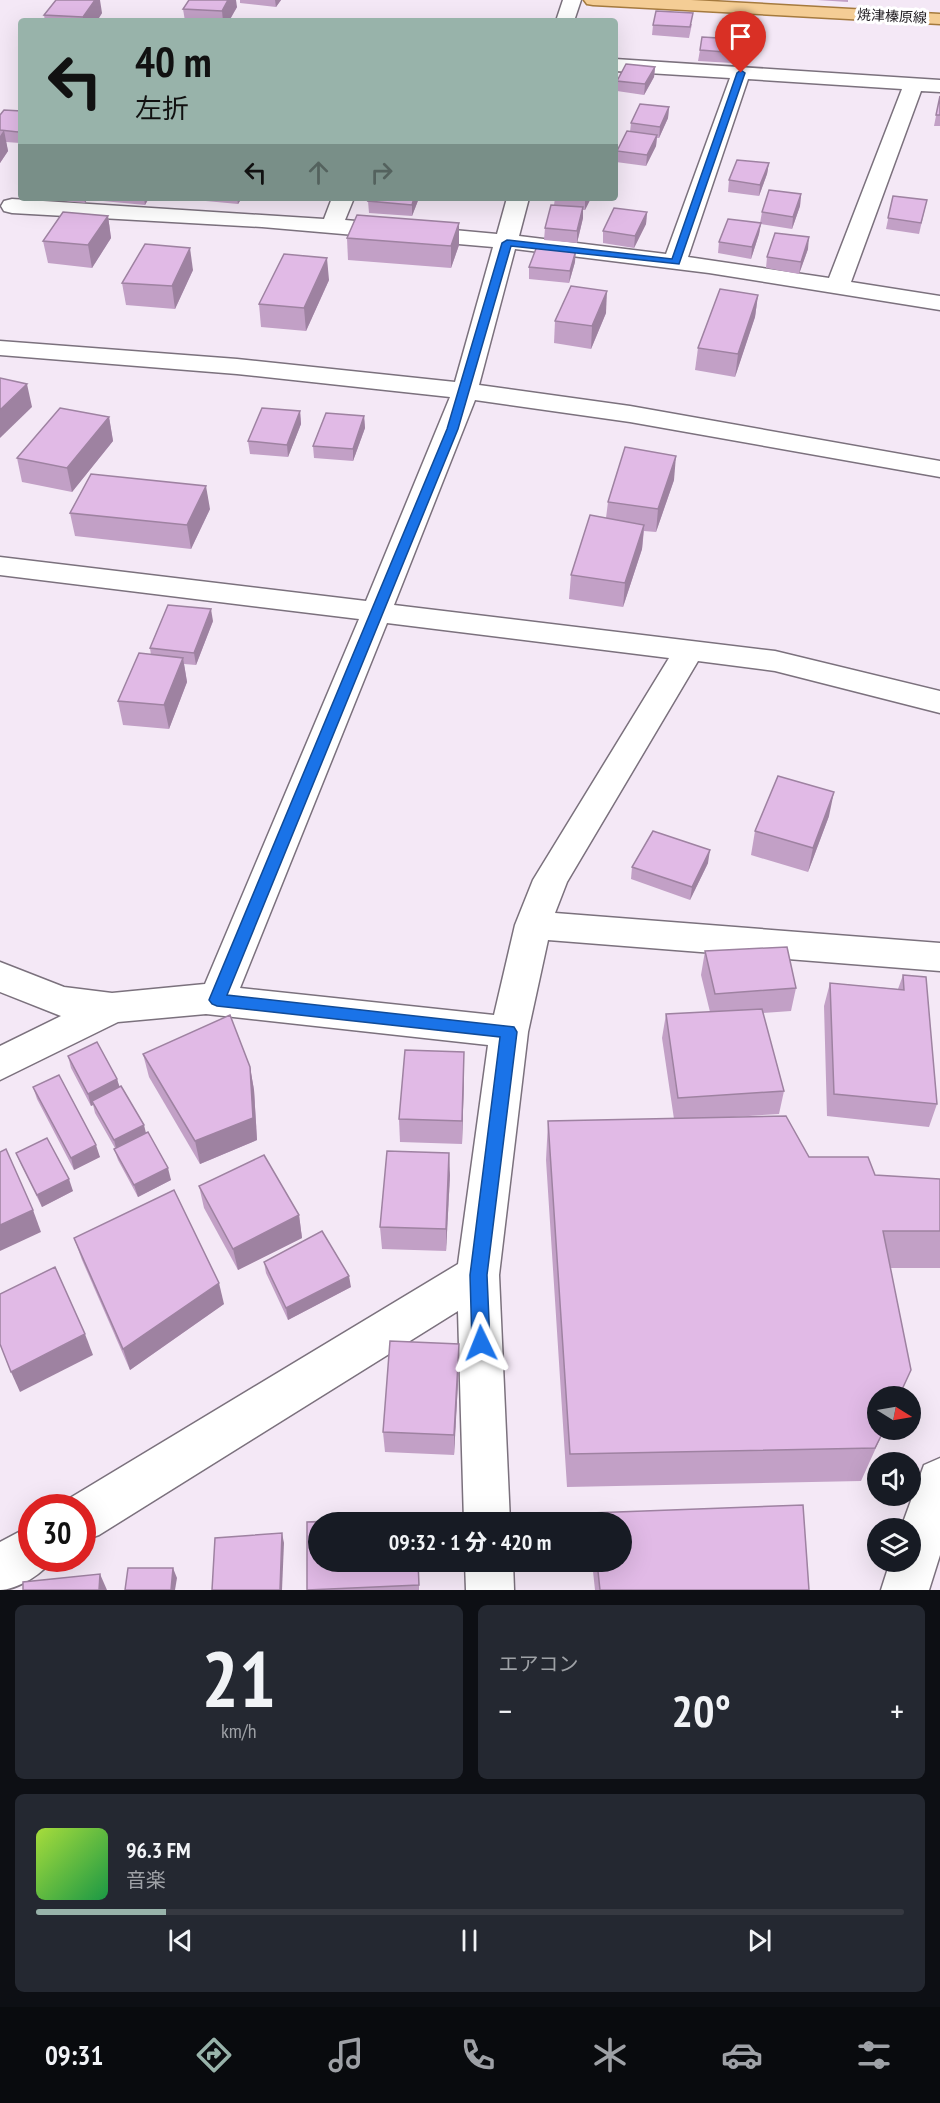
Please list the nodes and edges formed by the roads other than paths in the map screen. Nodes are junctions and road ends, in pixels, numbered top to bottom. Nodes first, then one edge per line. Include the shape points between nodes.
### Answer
1 (572, 0) edge
2 (593, 0) edge
3 (566, 18) edge
4 (940, 19) edge
5 (618, 64) edge
6 (741, 73) junction
7 (914, 84) junction
8 (940, 86) edge
9 (17, 200) edge
10 (43, 201) edge
11 (342, 201) edge
12 (517, 201) edge
13 (173, 206) edge
14 (0, 226) edge
15 (332, 226) junction
16 (507, 243) junction
17 (675, 262) junction
18 (837, 287) junction
19 (940, 303) edge
20 (0, 348) edge
21 (465, 391) junction
22 (940, 469) edge
23 (0, 566) edge
24 (377, 612) junction
25 (688, 652) junction
26 (940, 702) edge
27 (533, 925) junction
28 (940, 957) edge
29 (0, 976) edge
30 (217, 1000) junction
31 (112, 1008) junction
32 (509, 1032) junction
33 (0, 1064) edge
34 (478, 1275) junction
35 (940, 1481) edge
36 (96, 1509) edge
37 (488, 1512) edge
38 (18, 1558) edge
39 (0, 1569) edge
40 (489, 1572) edge
41 (490, 1590) edge
42 (905, 1590) edge

1 - 3 street
2 - 4 main road, 焼津榛原線
5 - 6 street
6 - 7 street
6 - 17 street
7 - 8 street
7 - 18 street
9 - 14 street
10 - 13 street
11 - 15 street
12 - 16 street
13 - 15 street
15 - 16 street
16 - 17 street
16 - 21 street
17 - 18 street
18 - 19 street
20 - 21 street
21 - 22 street via 629,414
21 - 24 street
23 - 24 street
24 - 25 street
24 - 30 street
25 - 26 street via 775,661
25 - 27 street via 550,880
27 - 28 street
27 - 32 street
29 - 31 street via 61,1001
30 - 31 street
30 - 32 street
31 - 33 street
32 - 34 street
34 - 36 street
34 - 37 street
35 - 42 street
38 - 39 street
40 - 41 street

